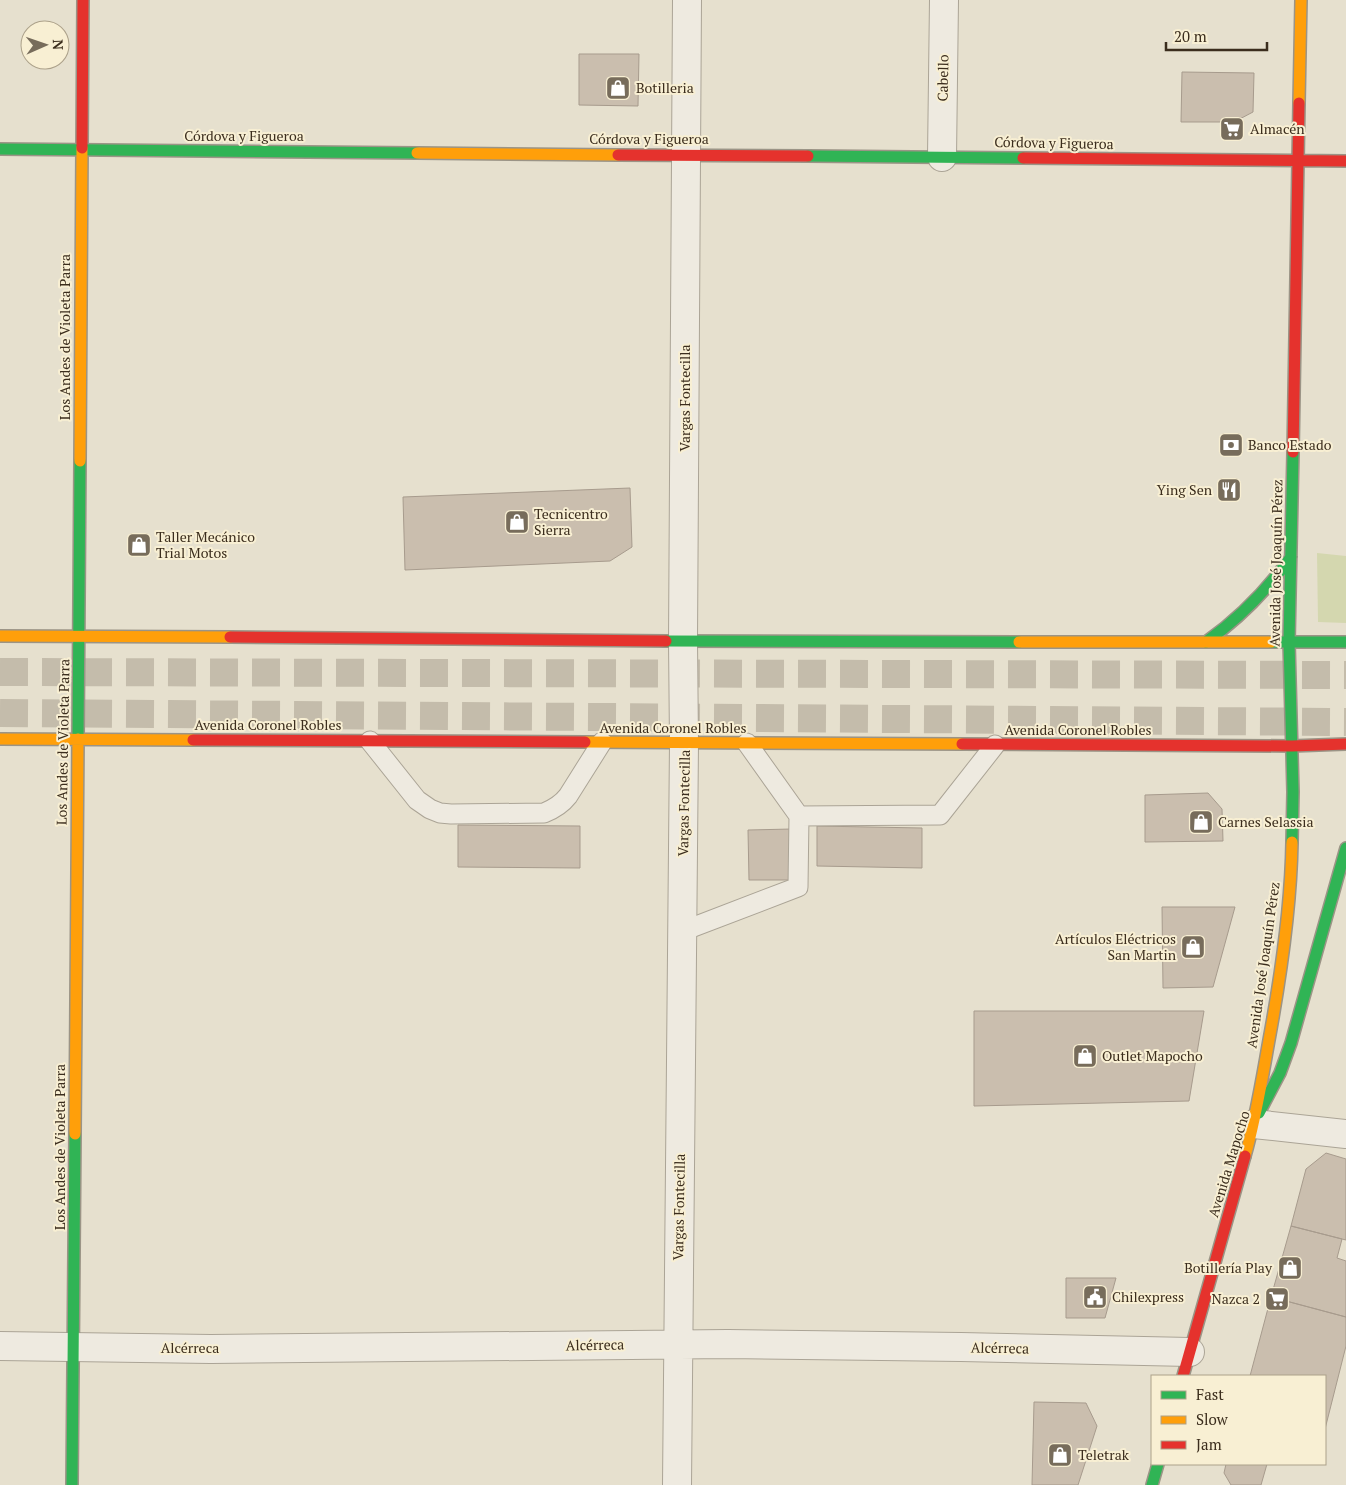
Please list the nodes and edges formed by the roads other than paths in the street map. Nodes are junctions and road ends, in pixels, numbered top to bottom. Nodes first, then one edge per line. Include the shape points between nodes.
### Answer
1 (83, 0) edge
2 (687, 0) edge
3 (944, 0) edge
4 (1301, 0) edge
5 (0, 149) edge
6 (82, 150) junction
7 (686, 155) junction
8 (942, 157) junction
9 (1298, 160) junction
10 (1346, 160) edge
11 (1291, 557) junction
12 (78, 635) junction
13 (0, 636) edge
14 (683, 641) junction
15 (1206, 642) junction
16 (1289, 642) junction
17 (1346, 642) edge
18 (0, 739) edge
19 (78, 739) junction
20 (370, 741) junction
21 (602, 742) junction
22 (684, 743) junction
23 (747, 743) junction
24 (1346, 744) edge
25 (995, 745) junction
26 (1292, 746) junction
27 (799, 816) junction
28 (1346, 848) edge
29 (683, 930) junction
30 (1254, 1124) junction
31 (1346, 1134) edge
32 (678, 1344) junction
33 (0, 1346) edge
34 (73, 1347) junction
35 (1187, 1364) edge
36 (1158, 1465) edge
37 (72, 1485) edge
38 (677, 1485) edge
39 (1152, 1485) edge

1 - 6 main road, Los Andes de Violeta Parra
2 - 7 street, Vargas Fontecilla
3 - 8 street, Cabello
4 - 9 main road, Avenida José Joaquín Pérez
5 - 6 main road, Córdova y Figueroa
6 - 7 main road, Córdova y Figueroa
6 - 12 main road, Los Andes de Violeta Parra
7 - 8 main road, Córdova y Figueroa
7 - 14 street, Vargas Fontecilla
8 - 9 main road, Córdova y Figueroa
9 - 10 main road, Córdova y Figueroa
9 - 11 main road, Avenida José Joaquín Pérez
11 - 15 main road via 1253,605
11 - 16 main road, Avenida José Joaquín Pérez
12 - 13 main road
12 - 14 main road
12 - 19 main road, Los Andes de Violeta Parra
14 - 15 main road
14 - 22 street, Vargas Fontecilla
15 - 16 main road
16 - 17 main road
16 - 26 main road, Avenida José Joaquín Pérez
18 - 19 main road, Avenida Coronel Robles
19 - 20 main road, Avenida Coronel Robles
19 - 34 main road, Los Andes de Violeta Parra
20 - 21 main road, Avenida Coronel Robles
20 - 21 lane via 417,800 430,809 451,814 544,813 554,810 568,796
21 - 22 main road, Avenida Coronel Robles
22 - 23 main road, Avenida Coronel Robles
22 - 29 street, Vargas Fontecilla
23 - 25 main road, Avenida Coronel Robles
23 - 27 lane
24 - 26 main road, Avenida Coronel Robles
25 - 26 main road, Avenida Coronel Robles
25 - 27 lane via 940,814
26 - 30 main road, Avenida José Joaquín Pérez via 1290,896
27 - 29 lane via 798,887
28 - 30 main road, Avenida Mapocho via 1292,1043
29 - 32 street, Vargas Fontecilla
30 - 31 street
30 - 35 main road, Avenida Mapocho
32 - 34 street, Alcérreca via 211,1349
32 - 35 street, Alcérreca via 961,1347
32 - 38 street, Vargas Fontecilla
33 - 34 street, Alcérreca
34 - 37 main road, Los Andes de Violeta Parra
36 - 39 main road

